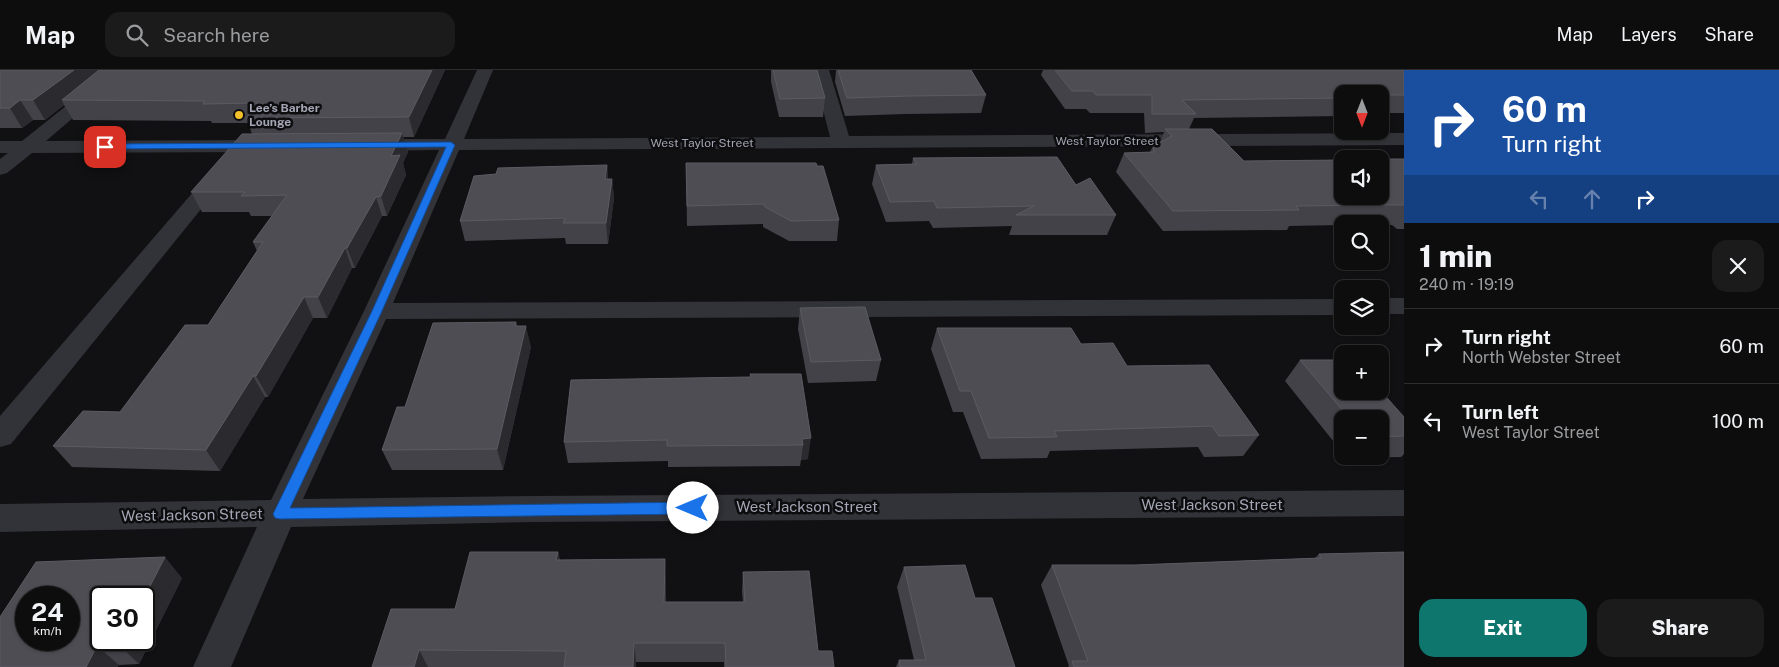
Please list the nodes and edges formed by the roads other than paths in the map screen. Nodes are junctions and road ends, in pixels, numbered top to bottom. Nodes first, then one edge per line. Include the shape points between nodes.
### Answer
1 (121, 70) edge
2 (485, 70) edge
3 (821, 70) edge
4 (1404, 139) edge
5 (841, 142) junction
6 (352, 145) edge
7 (451, 145) junction
8 (243, 146) junction
9 (282, 146) edge
10 (0, 147) edge
11 (27, 147) junction
12 (0, 168) edge
13 (1334, 306) edge
14 (1389, 306) edge
15 (1404, 306) edge
16 (377, 311) junction
17 (0, 436) edge
18 (1404, 503) edge
19 (280, 514) junction
20 (0, 518) edge
21 (212, 667) edge

1 - 11 street
2 - 7 street
3 - 5 street
4 - 5 street, West Taylor Street
5 - 7 street, West Taylor Street
6 - 7 street, West Taylor Street
7 - 16 street
8 - 9 street
8 - 11 street
8 - 17 street
10 - 11 street
11 - 12 street
13 - 16 street
14 - 15 street
16 - 19 street
18 - 19 street, West Jackson Street via 535,509
19 - 20 street, West Jackson Street
19 - 21 street

